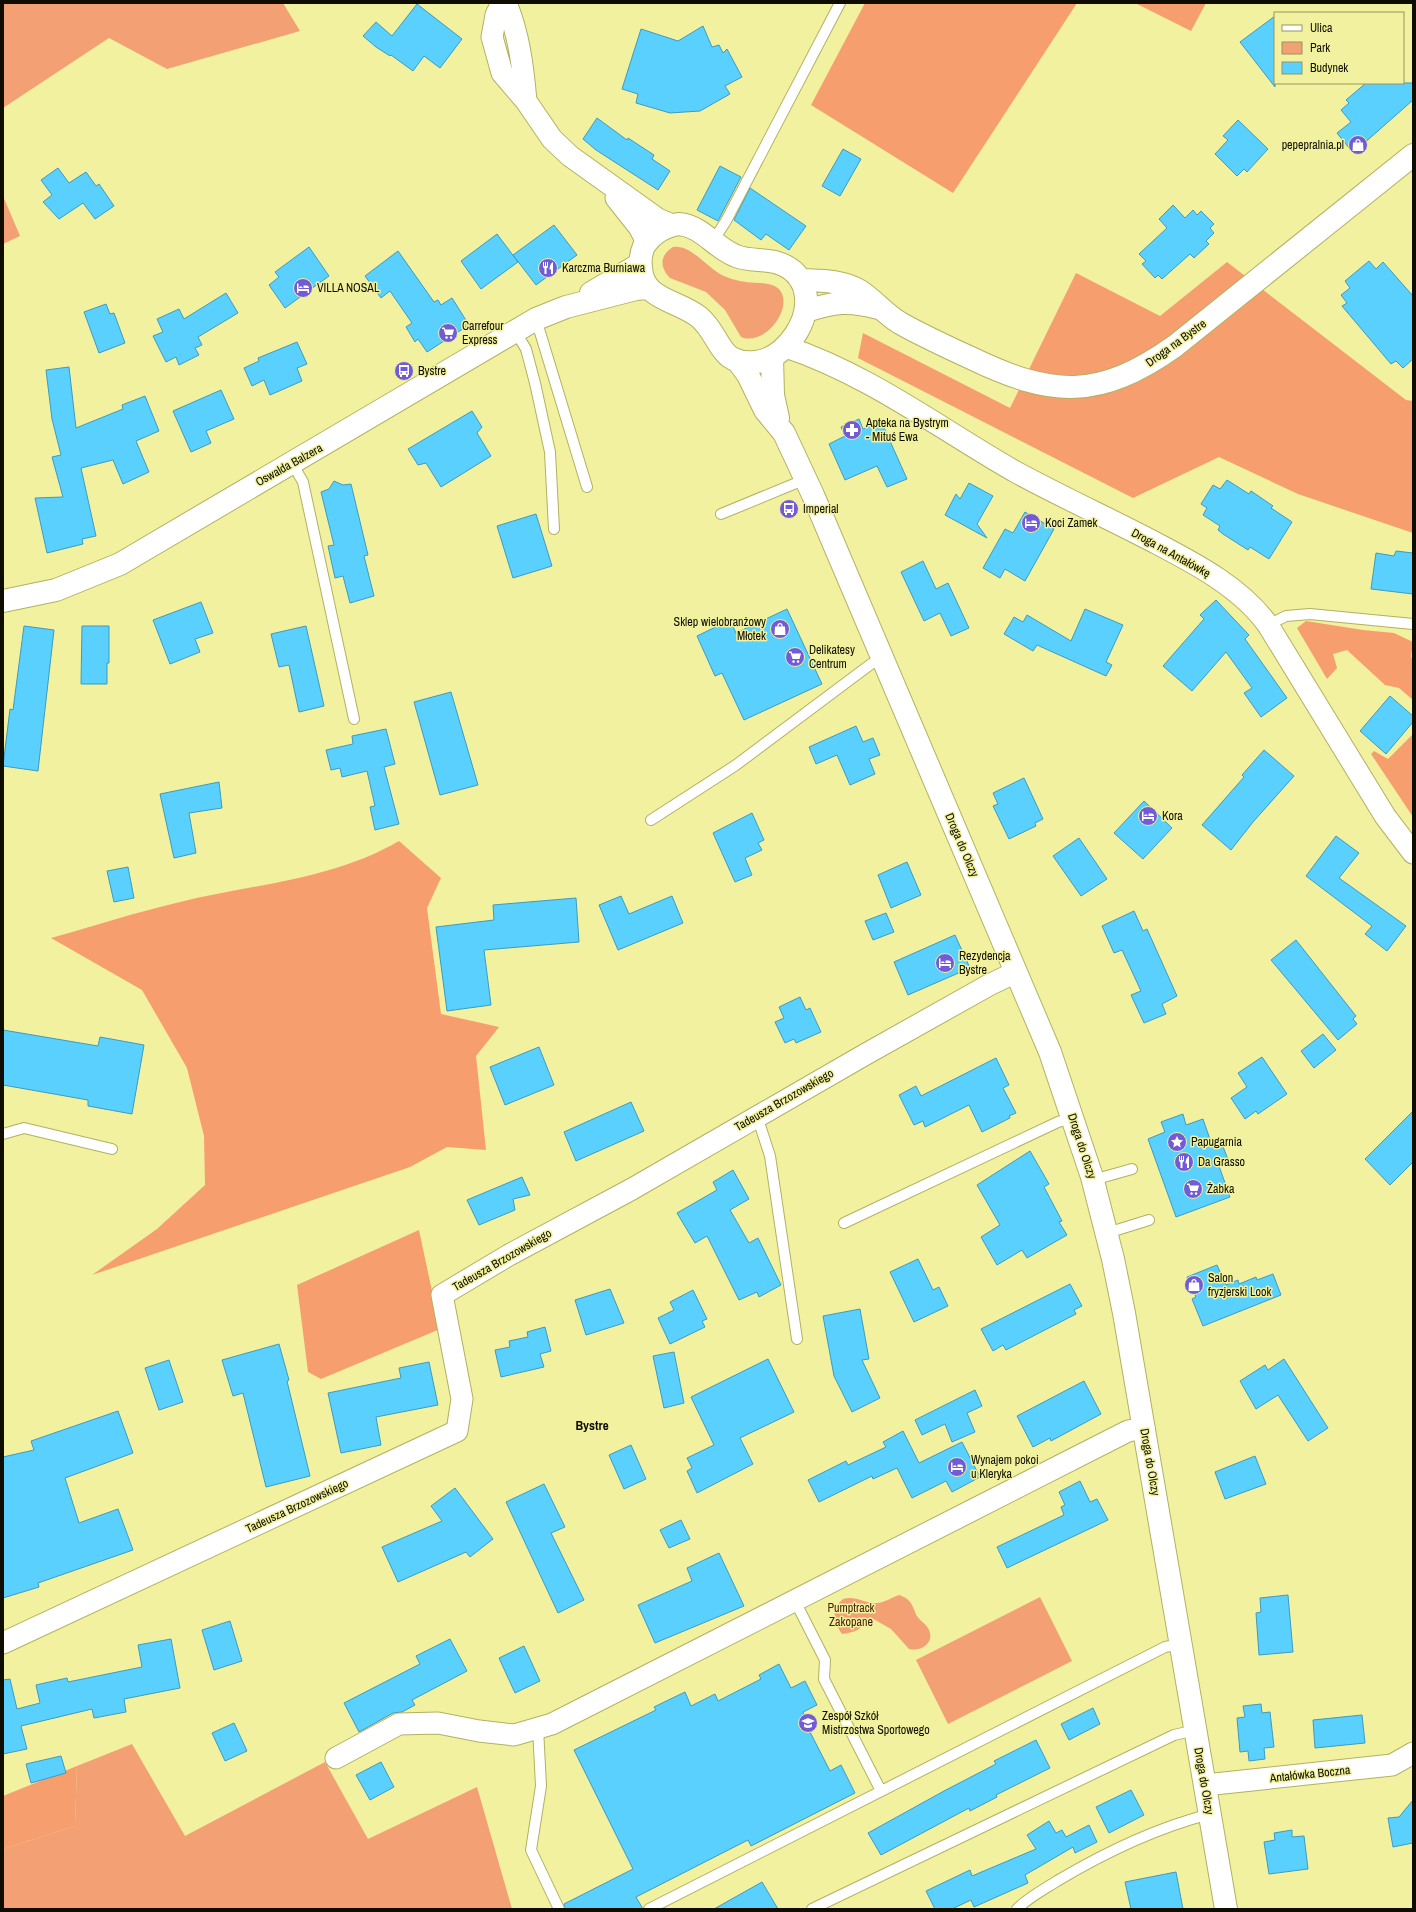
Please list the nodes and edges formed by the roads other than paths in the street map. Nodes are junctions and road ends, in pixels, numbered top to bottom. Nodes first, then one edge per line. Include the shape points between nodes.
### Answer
1 (502, 3) edge
2 (506, 3) edge
3 (840, 3) edge
4 (526, 101) junction
5 (1413, 155) edge
6 (600, 179) junction
7 (672, 225) junction
8 (713, 241) junction
9 (647, 242) junction
10 (640, 264) junction
11 (800, 280) junction
12 (648, 288) junction
13 (566, 307) junction
14 (879, 308) junction
15 (803, 318) junction
16 (536, 319) junction
17 (515, 331) junction
18 (779, 352) junction
19 (737, 360) junction
20 (829, 363) junction
21 (781, 429) junction
22 (292, 463) junction
23 (806, 480) junction
24 (587, 488) dead end
25 (721, 514) dead end
26 (554, 530) dead end
27 (3, 601) edge
28 (1413, 624) edge
29 (1268, 625) junction
30 (883, 658) junction
31 (354, 719) dead end
32 (651, 820) dead end
33 (1413, 853) edge
34 (1016, 972) junction
35 (757, 1116) junction
36 (1073, 1117) junction
37 (3, 1134) edge
38 (112, 1149) dead end
39 (1132, 1169) dead end
40 (1093, 1180) junction
41 (1149, 1220) dead end
42 (844, 1223) dead end
43 (1107, 1234) junction
44 (797, 1339) dead end
45 (1144, 1428) junction
46 (795, 1601) junction
47 (3, 1643) edge
48 (1181, 1644) junction
49 (538, 1728) junction
50 (1196, 1730) junction
51 (1413, 1753) edge
52 (336, 1758) dead end
53 (1205, 1784) junction
54 (881, 1791) junction
55 (1210, 1814) junction
56 (559, 1909) edge
57 (649, 1909) edge
58 (812, 1909) edge
59 (1017, 1909) edge
60 (1226, 1909) edge

1 - 4 street via 496,15 492,37 502,73
2 - 4 street via 523,62
3 - 8 lane
4 - 6 street via 552,138
5 - 14 street, Droga na Bystre via 1174,346 1142,367 1107,383 1062,388 1022,380 955,351 901,323
6 - 7 street via 658,219
6 - 9 street via 628,211
7 - 8 street via 691,226
7 - 9 street via 657,232
8 - 11 street via 736,256 784,265
9 - 10 street
10 - 12 street via 642,277
10 - 13 street, Oswalda Balzera
11 - 14 street, Droga na Bystre via 834,282 854,288
11 - 15 street via 807,296
12 - 13 street, Oswalda Balzera
12 - 19 street via 657,296 686,307 700,317 722,351
13 - 16 street, Oswalda Balzera
14 - 15 street, Droga na Bystre via 850,302 830,304
15 - 18 street
15 - 20 street, Droga na Antałówkę
16 - 17 street, Oswalda Balzera
16 - 24 lane
17 - 22 street, Oswalda Balzera
17 - 26 lane via 526,349 536,383 550,452
18 - 19 street via 752,362
18 - 20 street, Droga na Antałówkę
18 - 21 street, Droga do Olczy via 771,371 773,395
19 - 21 street, Droga do Olczy via 748,375 765,410
20 - 29 street, Droga na Antałówkę via 882,391 1015,471 1196,565 1245,600 1260,613
21 - 23 street, Droga do Olczy
22 - 27 street, Oswalda Balzera via 109,570 56,590
22 - 31 lane via 303,482
23 - 25 lane
23 - 30 street, Droga do Olczy
28 - 29 lane via 1310,614 1286,616
29 - 33 street, Droga na Antałówkę via 1385,816
30 - 32 lane via 870,664 736,765
30 - 34 street, Droga do Olczy
34 - 35 street, Tadeusza Brzozowskiego
34 - 36 street, Droga do Olczy via 1054,1063
35 - 44 lane via 770,1156
35 - 47 street, Tadeusza Brzozowskiego via 442,1295 462,1398 457,1431
36 - 40 street, Droga do Olczy
36 - 42 lane
37 - 38 lane via 24,1128
39 - 40 lane
40 - 43 street, Droga do Olczy
41 - 43 lane
43 - 45 street, Droga do Olczy
45 - 46 street via 1128,1431
45 - 48 street, Droga do Olczy
46 - 49 street via 552,1724
46 - 54 lane via 825,1660 824,1679
48 - 50 street, Droga do Olczy
48 - 54 lane via 1165,1646
49 - 52 street via 514,1735 438,1723 399,1724
49 - 56 lane via 541,1786 531,1850
50 - 53 street, Droga do Olczy
50 - 58 lane via 1174,1735
51 - 53 street, Antałówka Boczna via 1392,1764
53 - 55 street, Droga do Olczy
54 - 57 lane
55 - 59 lane via 1158,1831 1076,1870 1026,1900
55 - 60 street, Droga do Olczy

